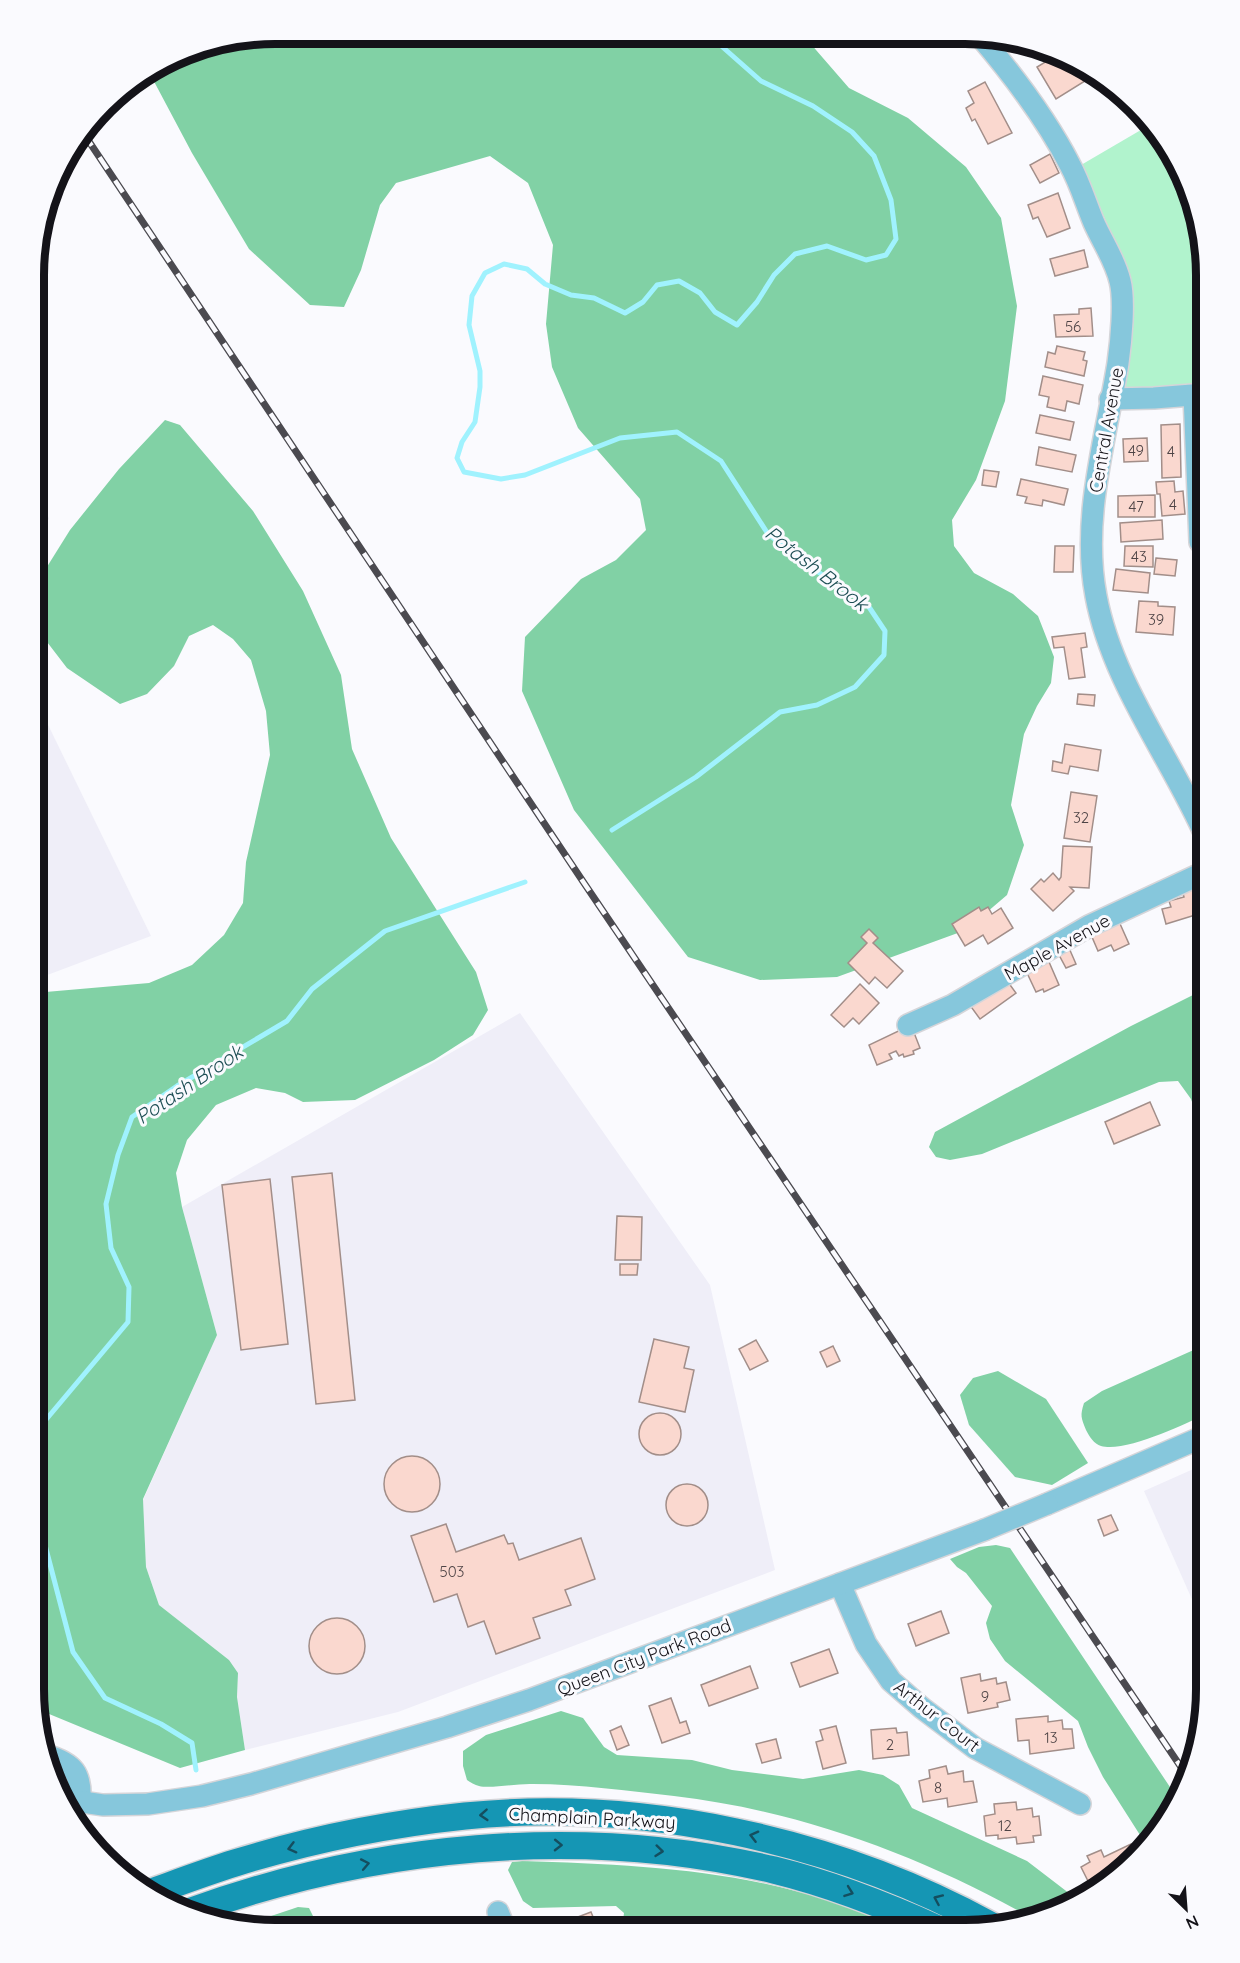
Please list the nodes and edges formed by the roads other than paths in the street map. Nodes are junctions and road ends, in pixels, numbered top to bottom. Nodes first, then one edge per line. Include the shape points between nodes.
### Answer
1 (986, 44) edge
2 (1196, 395) edge
3 (1110, 399) junction
4 (1196, 818) edge
5 (1196, 876) edge
6 (908, 1024) dead end
7 (1196, 1440) edge
8 (840, 1584) junction
9 (54, 1758) edge
10 (72, 1800) edge
11 (72, 1801) edge
12 (1080, 1804) dead end
13 (236, 1863) junction
14 (308, 1876) junction
15 (145, 1880) edge
16 (160, 1889) edge
17 (203, 1908) edge
18 (228, 1915) edge
19 (979, 1919) edge
20 (915, 1920) edge

1 - 3 street, Central Avenue via 1026,94 1071,166 1114,262 1121,283 1122,305 1118,365
2 - 3 street
3 - 4 street, Central Avenue via 1093,514 1095,596 1123,677
5 - 6 street, Maple Avenue via 1089,926 953,1005
7 - 8 street, Queen City Park Road, bridge via 984,1530
8 - 11 street, Queen City Park Road via 479,1717 251,1784 176,1802 126,1805
8 - 12 street, Arthur Court via 866,1644 891,1681 975,1748
9 - 10 street via 66,1762 79,1778 81,1787
13 - 15 main road
13 - 16 main road, Champlain Parkway
19 -> 13 main road, Champlain Parkway via 886,1876 820,1853 713,1827 615,1816 466,1816 365,1831
14 - 17 main road, Champlain Parkway
14 - 18 main road
14 -> 20 main road, Champlain Parkway via 418,1854 473,1848 527,1845 637,1849 775,1870 841,1890

